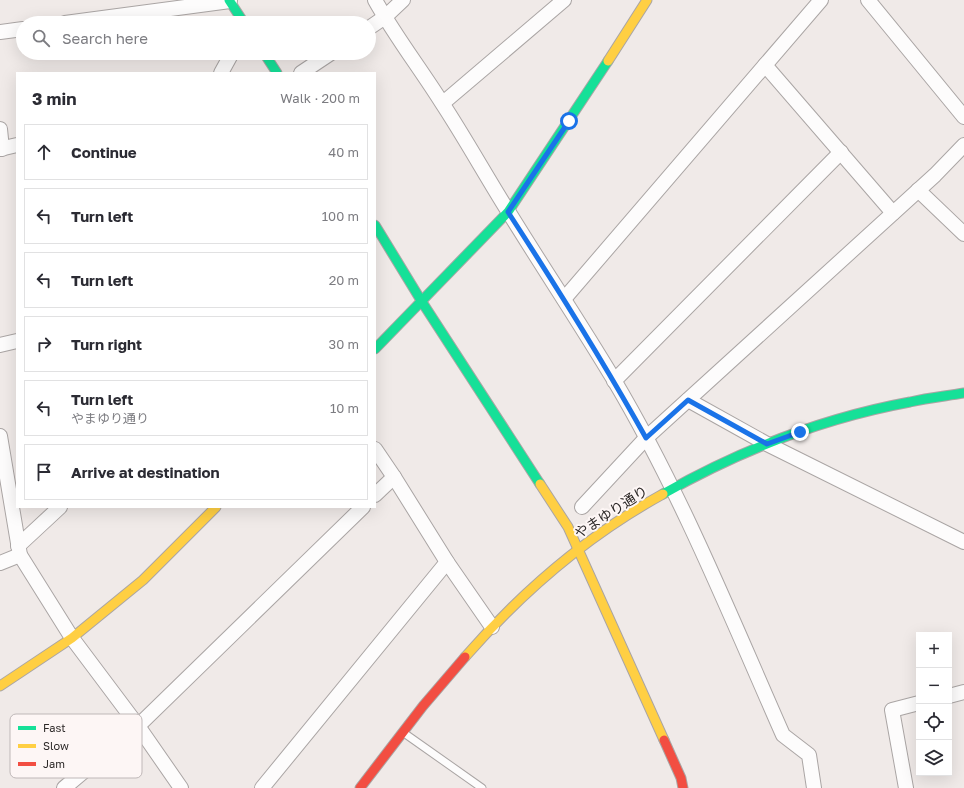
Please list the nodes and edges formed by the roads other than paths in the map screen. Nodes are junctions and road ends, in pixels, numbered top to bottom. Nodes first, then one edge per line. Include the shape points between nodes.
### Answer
1 (230, 0) edge
2 (376, 0) edge
3 (403, 0) edge
4 (564, 0) edge
5 (821, 0) edge
6 (868, 0) edge
7 (643, 2) edge
8 (115, 16) edge
9 (240, 16) edge
10 (385, 17) junction
11 (376, 23) edge
12 (16, 30) edge
13 (0, 32) edge
14 (228, 60) edge
15 (269, 60) edge
16 (320, 60) edge
17 (765, 65) junction
18 (222, 72) edge
19 (276, 72) edge
20 (302, 72) edge
21 (443, 103) junction
22 (964, 117) edge
23 (0, 129) edge
24 (16, 145) edge
25 (964, 145) edge
26 (1, 149) edge
27 (841, 152) junction
28 (918, 190) junction
29 (508, 212) junction
30 (893, 213) junction
31 (376, 228) edge
32 (964, 234) edge
33 (564, 299) junction
34 (422, 302) junction
35 (16, 341) edge
36 (0, 345) edge
37 (376, 349) edge
38 (614, 381) junction
39 (964, 393) edge
40 (688, 400) junction
41 (0, 436) edge
42 (646, 438) junction
43 (767, 444) junction
44 (376, 450) edge
45 (394, 477) junction
46 (672, 488) junction
47 (376, 494) edge
48 (582, 507) dead end
49 (59, 508) edge
50 (215, 508) edge
51 (362, 508) edge
52 (964, 542) edge
53 (578, 549) junction
54 (19, 551) junction
55 (447, 562) junction
56 (0, 563) edge
57 (492, 627) junction
58 (72, 638) junction
59 (0, 686) edge
60 (964, 692) edge
61 (952, 695) edge
62 (916, 704) edge
63 (129, 714) edge
64 (142, 722) edge
65 (142, 732) edge
66 (401, 732) junction
67 (76, 778) edge
68 (64, 788) edge
69 (181, 788) edge
70 (262, 788) edge
71 (360, 788) edge
72 (482, 788) edge
73 (683, 788) edge
74 (814, 788) edge
75 (906, 788) edge

1 - 8 street
1 - 9 street
2 - 10 street
3 - 10 street
4 - 21 street
5 - 17 street
6 - 22 street
7 - 29 street via 569,121
10 - 11 street
10 - 21 street
12 - 13 street
14 - 18 street
15 - 19 street
16 - 20 street
17 - 27 street
17 - 33 street
21 - 29 street
23 - 26 street
24 - 26 street
25 - 28 street
27 - 30 street
27 - 38 street
28 - 30 street
28 - 32 street
29 - 33 street
29 - 34 street
30 - 40 street
31 - 34 street
33 - 38 street
34 - 37 street
34 - 53 street via 568,527
35 - 36 street
38 - 42 street
39 - 43 street, やまゆり通り via 909,402 838,420
40 - 42 street
40 - 43 street
41 - 54 street
42 - 46 street
42 - 48 street
43 - 46 street, やまゆり通り
43 - 52 street
44 - 45 street
45 - 47 street
45 - 55 street
46 - 53 street, やまゆり通り
46 - 74 street via 783,735 809,756
49 - 54 street
50 - 58 street via 143,580
51 - 64 street
53 - 57 street, やまゆり通り
53 - 73 street via 678,771
54 - 56 street
54 - 58 street
55 - 57 street
55 - 70 street
57 - 66 street, やまゆり通り
58 - 59 street
58 - 63 street
60 - 61 street
62 - 75 street via 892,710
65 - 69 street
66 - 71 street, やまゆり通り
66 - 72 lane
67 - 68 street

